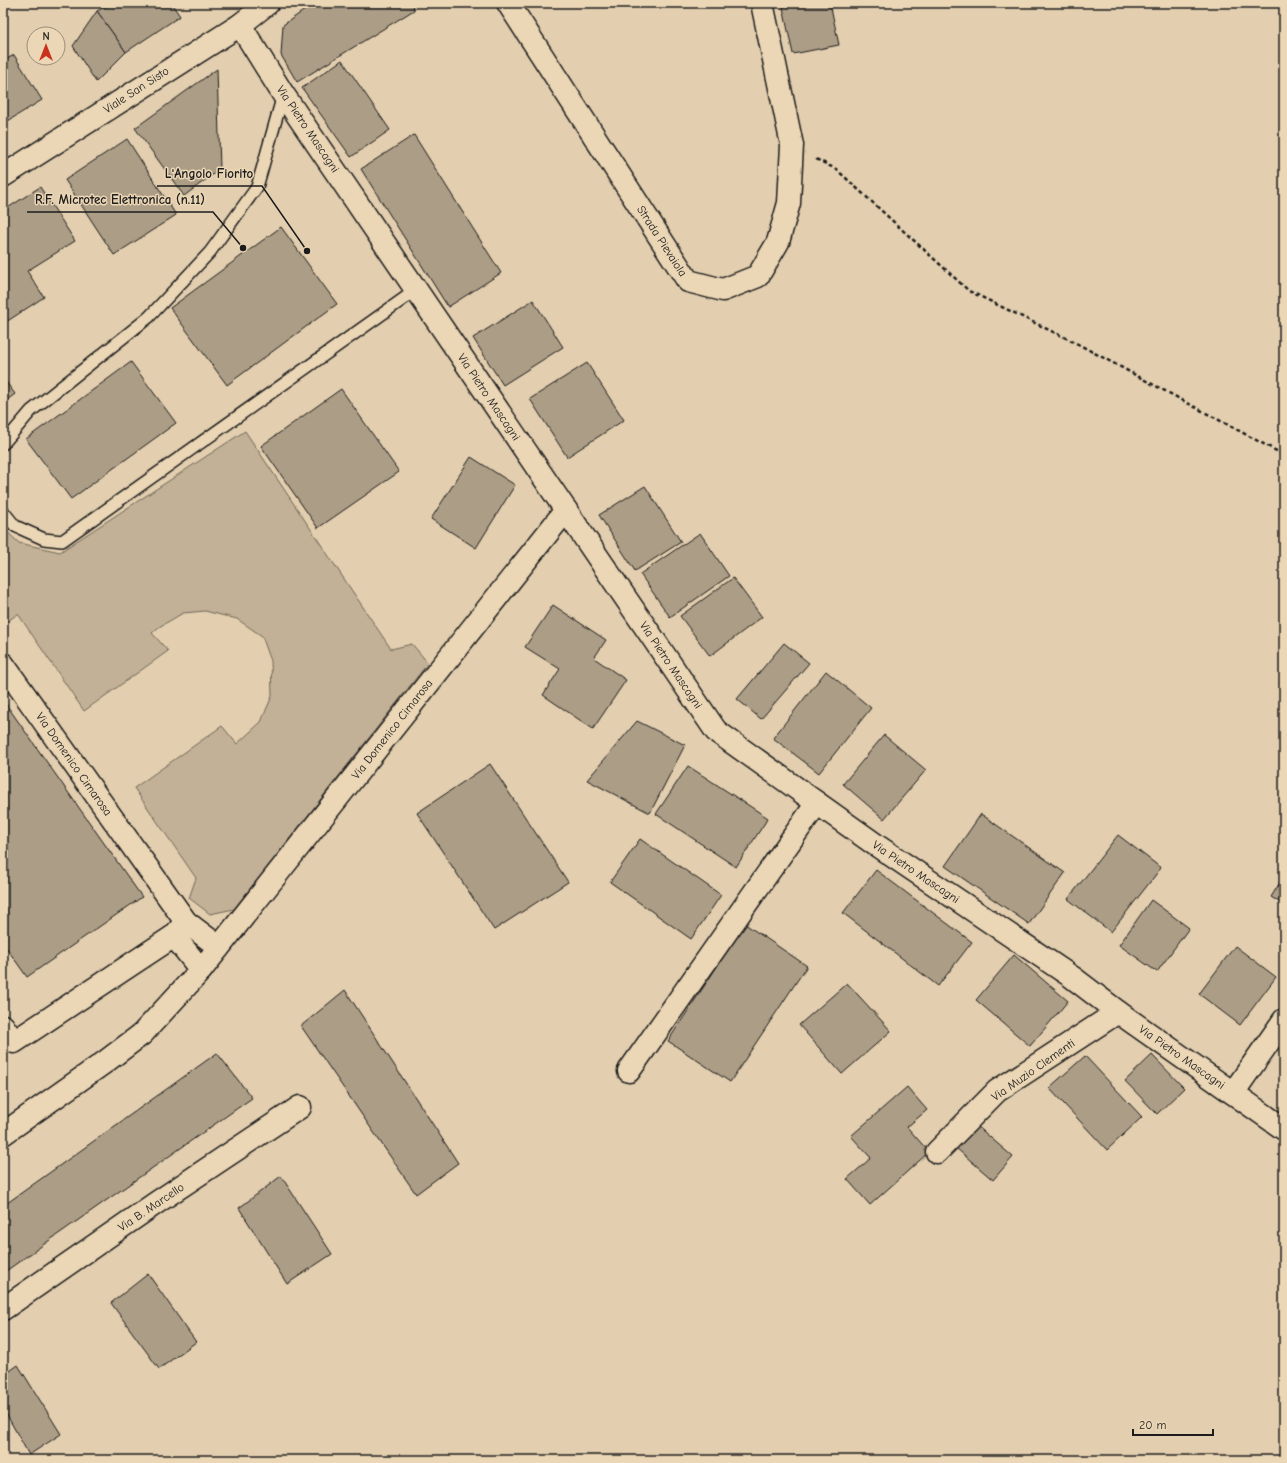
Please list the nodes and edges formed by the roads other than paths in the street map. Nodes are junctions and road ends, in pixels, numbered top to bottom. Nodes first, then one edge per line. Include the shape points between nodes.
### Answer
1 (268, 3) edge
2 (508, 3) edge
3 (762, 3) edge
4 (240, 24) junction
5 (284, 94) junction
6 (3, 176) edge
7 (416, 290) junction
8 (3, 444) edge
9 (566, 510) junction
10 (3, 511) edge
11 (3, 664) edge
12 (817, 803) junction
13 (180, 929) junction
14 (219, 947) junction
15 (201, 970) junction
16 (1118, 1012) junction
17 (1284, 1020) edge
18 (8, 1034) edge
19 (629, 1071) dead end
20 (1233, 1093) junction
21 (300, 1107) dead end
22 (1284, 1129) edge
23 (3, 1134) edge
24 (937, 1152) dead end
25 (3, 1309) edge

1 - 4 street, Viale San Sisto
2 - 3 street, Strada Pievaiola via 688,281 723,290 758,276 778,242 789,203 792,145
4 - 5 street, Via Pietro Mascagni
4 - 6 street, Viale San Sisto
5 - 7 street, Via Pietro Mascagni
5 - 8 lane via 257,187 210,252 149,317 31,411
7 - 9 street, Via Pietro Mascagni
7 - 10 lane via 62,540 44,539 15,526
9 - 12 street, Via Pietro Mascagni via 716,731
9 - 14 street, Via Domenico Cimarosa
11 - 13 street, Via Domenico Cimarosa
12 - 16 street, Via Pietro Mascagni via 1072,977
12 - 19 street
13 - 14 street, Via Domenico Cimarosa
13 - 15 street, Via Domenico Cimarosa
13 - 18 street
14 - 15 street, Via Domenico Cimarosa
15 - 23 street, Via Domenico Cimarosa via 142,1034
16 - 20 street, Via Pietro Mascagni
16 - 24 street, Via Muzio Clementi via 998,1091
17 - 20 street
20 - 22 street, Via Pietro Mascagni
21 - 25 street, Via B. Marcello

